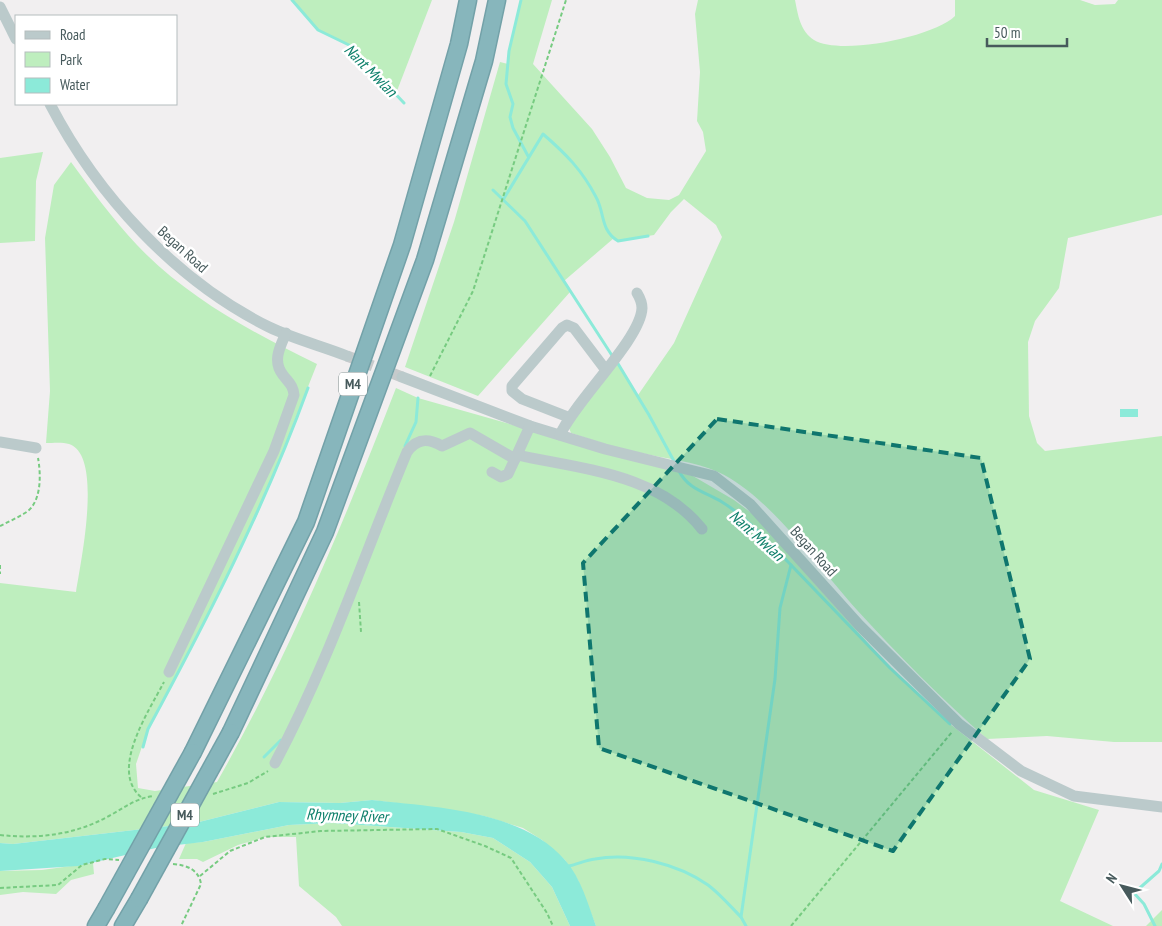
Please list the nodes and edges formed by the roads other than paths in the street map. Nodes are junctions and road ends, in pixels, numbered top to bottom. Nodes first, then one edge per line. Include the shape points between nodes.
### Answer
1 (468, 0) edge
2 (497, 0) edge
3 (0, 7) edge
4 (15, 37) edge
5 (51, 105) edge
6 (638, 293) dead end
7 (286, 333) junction
8 (347, 356) tunnel mouth
9 (608, 367) junction
10 (402, 377) tunnel mouth
11 (568, 417) junction
12 (530, 426) junction
13 (560, 435) junction
14 (0, 442) edge
15 (36, 448) road end
16 (516, 457) junction
17 (492, 472) dead end
18 (702, 529) dead end
19 (169, 672) road end
20 (275, 763) dead end
21 (1162, 806) edge
22 (96, 926) edge
23 (123, 926) edge

1 - 22 highway, M4, bridge via 459,44 402,245 306,522 193,752
2 - 23 highway, M4, bridge via 484,61 422,269 325,532 231,732
3 - 4 street
5 - 7 street, Began Road via 102,188 140,230 194,281 269,327
6 - 9 street via 642,310 634,329
7 - 8 street, Began Road
7 - 19 street via 277,356 281,373 294,387 294,396 274,450
9 - 11 street
9 - 11 street via 574,328 567,325 512,386 512,392 522,399
10 - 12 street, Began Road
11 - 13 street
12 - 13 street, Began Road
12 - 16 street
13 - 21 street, Began Road via 714,476 750,504 859,624 959,724 1022,771 1074,796
14 - 15 street
16 - 17 street via 508,474 501,476
16 - 18 street via 617,476 659,493 693,517
16 - 20 street via 470,433 442,446 431,440 413,444

